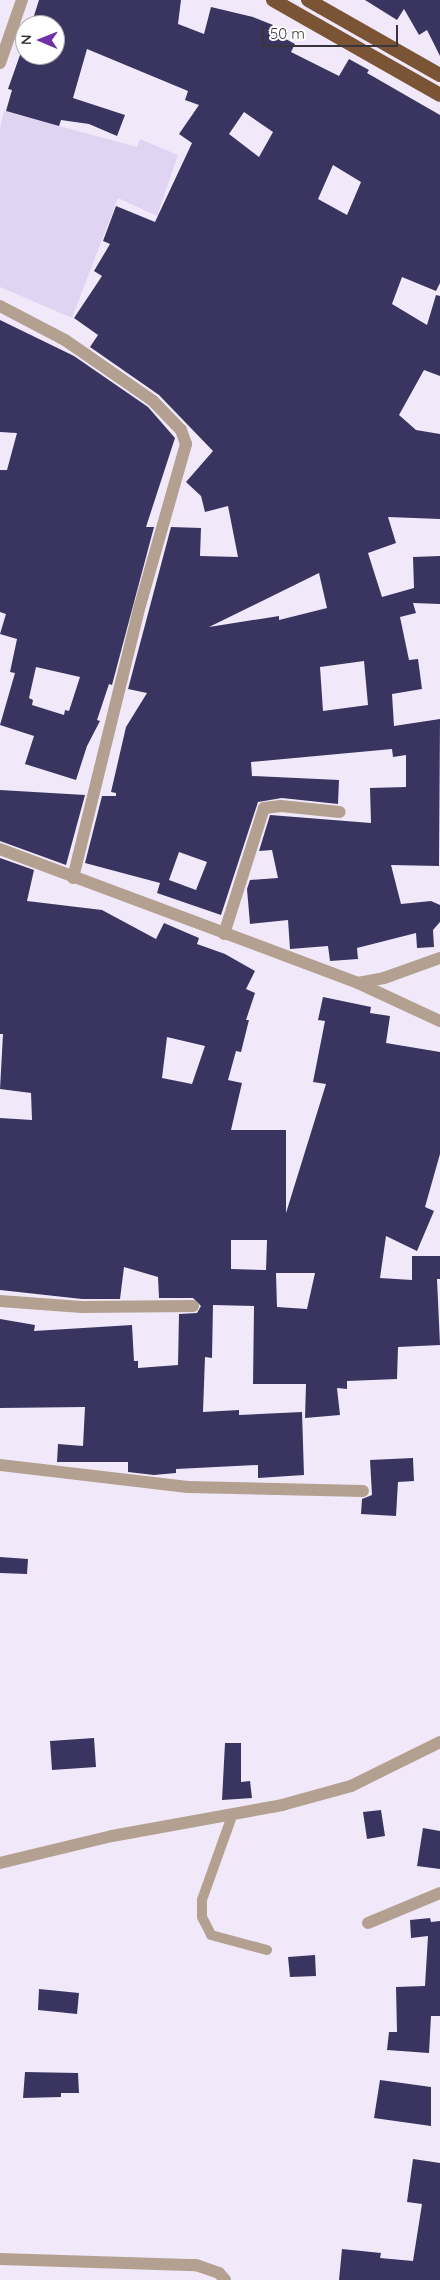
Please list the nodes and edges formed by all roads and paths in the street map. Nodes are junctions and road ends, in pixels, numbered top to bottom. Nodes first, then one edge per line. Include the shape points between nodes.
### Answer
1 (22, 0) edge
2 (273, 0) edge
3 (308, 0) edge
4 (0, 63) edge
5 (440, 75) edge
6 (440, 95) edge
7 (0, 306) edge
8 (340, 812) dead end
9 (0, 848) edge
10 (73, 878) junction
11 (224, 934) junction
12 (440, 958) edge
13 (358, 983) junction
14 (440, 1021) edge
15 (0, 1301) edge
16 (193, 1306) dead end
17 (0, 1465) edge
18 (363, 1491) dead end
19 (440, 1742) edge
20 (232, 1816) junction
21 (0, 1863) edge
22 (440, 1893) edge
23 (368, 1923) dead end
24 (267, 1950) dead end
25 (0, 2259) edge
26 (224, 2280) edge

1 - 4 street
2 - 6 highway
3 - 5 highway
7 - 10 street via 65,340 153,401 181,430 186,444 140,605
8 - 11 street via 281,806 264,808
9 - 10 street
10 - 11 street
11 - 13 street
12 - 13 street via 392,976
13 - 14 street
15 - 16 street via 82,1307
17 - 18 street via 188,1487
19 - 20 street via 351,1786
20 - 21 street via 112,1836
20 - 24 lane via 202,1900 202,1917 211,1935
22 - 23 street
25 - 26 street via 196,2265 219,2273

